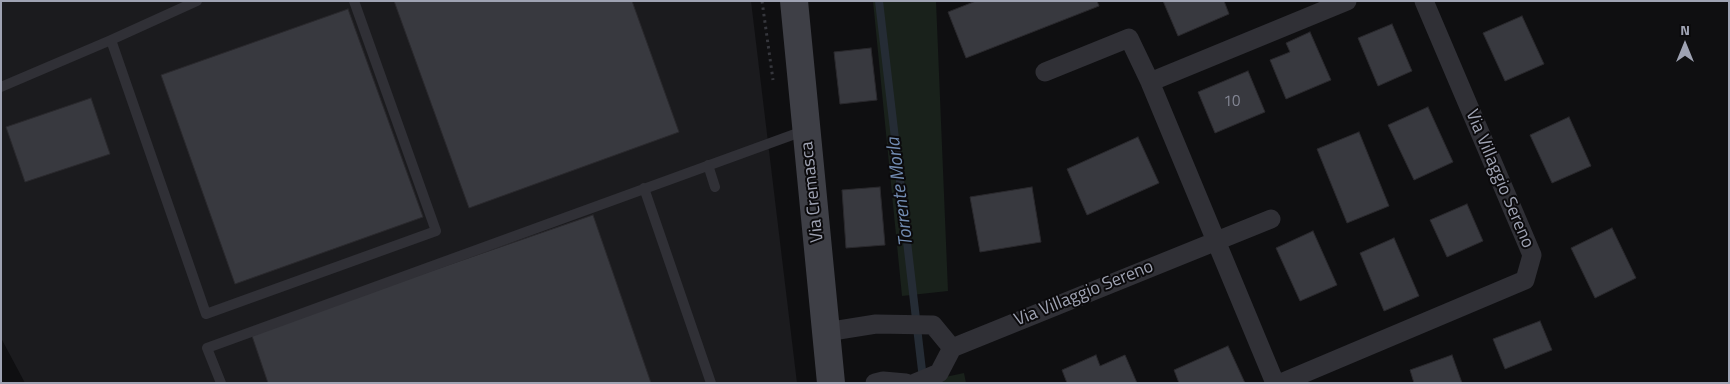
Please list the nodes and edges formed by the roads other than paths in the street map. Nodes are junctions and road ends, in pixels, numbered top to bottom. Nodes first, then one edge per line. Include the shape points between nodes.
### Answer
1 (197, 1) edge
2 (354, 1) edge
3 (794, 1) edge
4 (1347, 1) edge
5 (1424, 1) edge
6 (111, 40) junction
7 (1045, 72) dead end
8 (1150, 82) junction
9 (1, 87) edge
10 (807, 129) junction
11 (708, 165) junction
12 (715, 187) dead end
13 (644, 188) junction
14 (1271, 219) dead end
15 (1216, 241) junction
16 (826, 332) junction
17 (952, 348) junction
18 (221, 383) edge
19 (711, 383) edge
20 (831, 383) edge
21 (875, 383) edge
22 (906, 383) edge
23 (915, 383) edge
24 (1276, 383) edge
25 (1281, 383) edge

1 - 6 lane
2 - 6 lane via 436,231 206,314
3 - 10 main road, Via Cremasca
4 - 8 street
5 - 25 street, Via Villaggio Sereno via 1532,255 1525,280
6 - 9 lane
7 - 8 street via 1129,38
8 - 15 street
10 - 11 lane
10 - 16 main road, Via Cremasca
11 - 12 lane
11 - 13 lane
13 - 18 lane via 207,348
13 - 19 lane
14 - 15 street, Via Villaggio Sereno
15 - 17 street, Via Villaggio Sereno
15 - 24 street
16 - 17 street via 876,324 933,325
16 - 20 main road, Via Cremasca
17 - 23 street via 939,373
21 - 22 street

